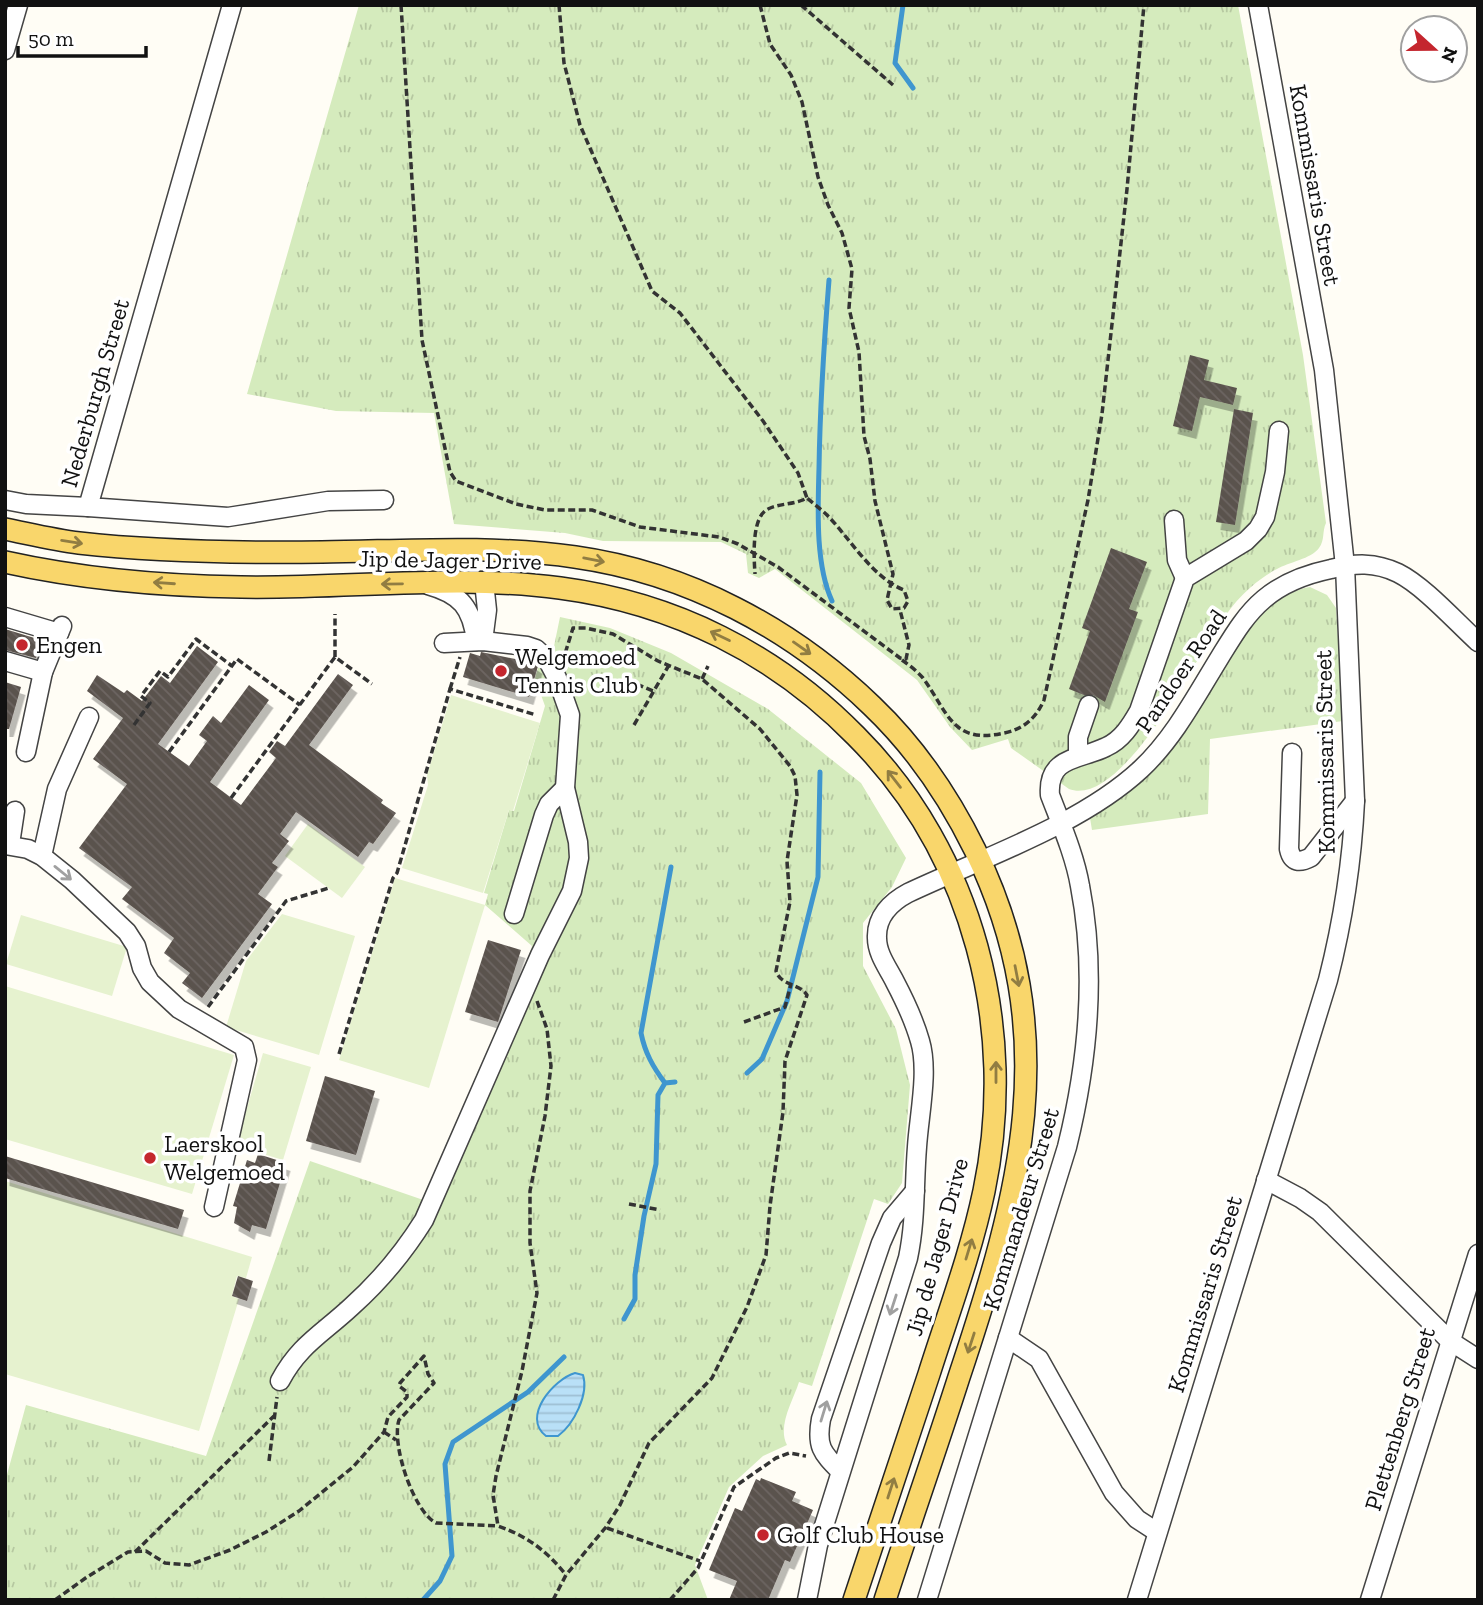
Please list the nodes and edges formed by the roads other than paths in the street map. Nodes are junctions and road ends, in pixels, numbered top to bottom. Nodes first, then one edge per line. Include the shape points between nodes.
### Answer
1 (18, 5) edge
2 (232, 5) edge
3 (1258, 5) edge
4 (5, 50) edge
5 (1279, 431) dead end
6 (5, 500) edge
7 (384, 500) dead end
8 (88, 507) junction
9 (1174, 520) dead end
10 (5, 529) edge
11 (272, 552) junction
12 (5, 562) edge
13 (1345, 566) junction
14 (1185, 578) junction
15 (484, 582) junction
16 (421, 583) junction
17 (520, 584) junction
18 (487, 610) junction
19 (5, 617) edge
20 (474, 641) junction
21 (1478, 642) edge
22 (444, 643) dead end
23 (5, 661) edge
24 (43, 672) junction
25 (1089, 705) dead end
26 (89, 718) dead end
27 (26, 752) dead end
28 (1292, 753) dead end
29 (1078, 756) junction
30 (565, 788) junction
31 (1355, 801) junction
32 (15, 811) dead end
33 (1060, 823) junction
34 (7, 845) edge
35 (42, 856) junction
36 (980, 860) junction
37 (950, 874) junction
38 (514, 914) dead end
39 (1266, 1180) junction
40 (915, 1191) junction
41 (214, 1207) dead end
42 (1478, 1254) edge
43 (1008, 1338) junction
44 (1450, 1341) junction
45 (1478, 1359) edge
46 (281, 1381) dead end
47 (840, 1472) junction
48 (1157, 1532) junction
49 (807, 1600) edge
50 (854, 1600) edge
51 (885, 1600) edge
52 (927, 1600) edge
53 (1137, 1600) edge
54 (1370, 1600) edge

1 - 4 street
2 - 8 street, Nederburgh Street
3 - 13 street, Kommissaris Street via 1324,370
5 - 14 street via 1270,497 1258,529 1247,541
6 - 8 street
7 - 8 street, Nederburgh Street via 328,501 228,517
9 - 14 street via 1177,561
10 -> 11 main road via 74,542 166,551
11 - 15 main road via 328,563 459,562 477,570
11 -> 36 main road, Jip de Jager Drive via 454,549 576,557 654,575 726,603 787,637 844,680 884,718 945,796
16 -> 12 main road, Jip de Jager Drive via 240,587 121,579
13 - 21 street, Pandoer Road via 1366,564 1399,573
13 - 31 street, Kommissaris Street
13 - 33 street, Pandoer Road via 1295,580 1265,598 1236,630 1166,741 1140,770 1108,796
14 - 29 street, Kommandeur Street via 1130,727 1107,747
15 - 16 main road, Jip de Jager Drive
15 - 17 main road, Jip de Jager Drive
15 - 18 street
16 - 20 street via 464,605 474,624
17 - 18 street
37 -> 17 main road, Jip de Jager Drive via 917,811 881,763 833,713 771,665 702,627 631,601
18 - 20 street
19 - 24 street via 61,630
20 - 22 street
20 - 30 street via 536,649 547,659 570,715
23 - 24 street
24 - 27 street
25 - 29 street via 1078,737
26 - 35 street via 57,789
28 - 31 street via 1290,857 1303,862 1311,857
29 - 33 street, Kommandeur Street via 1053,770 1049,783
30 - 38 street via 544,815
30 - 46 street via 578,842 572,891 424,1220 406,1249 351,1307 299,1351
31 - 39 street, Kommissaris Street via 1338,944
32 - 34 street
33 - 36 street, Pandoer Road
33 - 43 street, Kommandeur Street via 1080,885 1089,977 1087,1036 1067,1147
34 - 35 street
35 -> 41 street via 127,932 150,982 179,1009 240,1043 247,1053
36 - 37 street, Pandoer Road
36 -> 51 main road, Jip de Jager Drive via 1000,910 1022,1004 1027,1073 1023,1135 994,1270
37 - 40 street, Pandoer Road via 894,900 877,939 921,1043 924,1065
50 -> 37 main road, Jip de Jager Drive via 971,1243 988,1168 996,1068 990,1003 979,951
39 - 44 street via 1320,1212
39 - 48 street, Kommissaris Street
40 -> 47 street, Pandoer Road via 908,1258
47 -> 40 street via 818,1439 825,1407 881,1243 892,1218
42 - 44 street, Plettenberg Street
43 - 48 street via 1039,1359 1114,1493 1137,1519
43 - 52 street, Kommandeur Street
44 - 45 street
44 - 54 street, Plettenberg Street
47 - 49 street, Pandoer Road
48 - 53 street, Kommissaris Street

